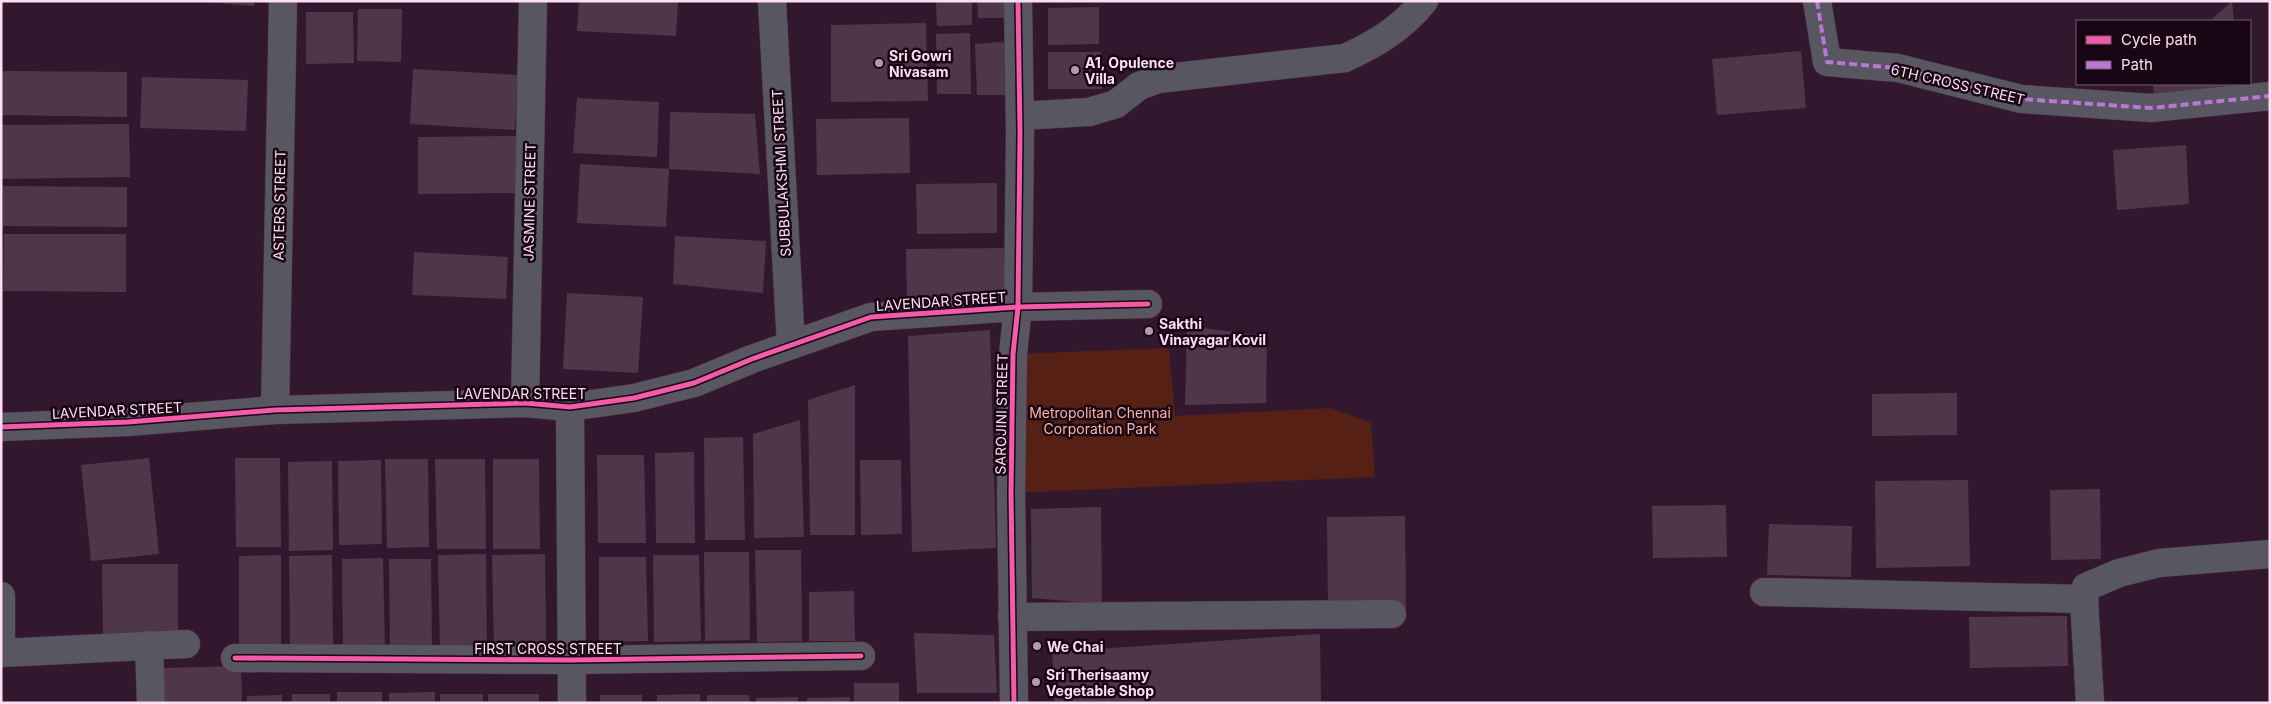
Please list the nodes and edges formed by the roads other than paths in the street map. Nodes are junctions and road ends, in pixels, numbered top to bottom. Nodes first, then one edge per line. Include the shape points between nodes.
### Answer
1 (283, 1) edge
2 (532, 1) edge
3 (772, 1) edge
4 (1018, 1) edge
5 (1424, 1) edge
6 (1817, 1) edge
7 (2270, 96) edge
8 (1019, 106) junction
9 (1148, 304) dead end
10 (1018, 307) junction
11 (791, 344) junction
12 (525, 403) junction
13 (570, 407) junction
14 (275, 410) junction
15 (1, 426) edge
16 (2270, 554) edge
17 (1764, 592) dead end
18 (1, 596) edge
19 (2084, 599) junction
20 (1392, 614) dead end
21 (1012, 617) junction
22 (1, 641) edge
23 (186, 644) dead end
24 (150, 645) junction
25 (1, 653) edge
26 (861, 656) dead end
27 (236, 658) dead end
28 (571, 660) junction
29 (151, 703) edge
30 (572, 703) edge
31 (1014, 703) edge
32 (2090, 703) edge

1 - 14 street, ASTERS STREET
2 - 12 street, JASMINE STREET
3 - 11 street, SUBBULAKSHMI STREET
4 - 8 street, SAROJINI STREET
5 - 8 street via 1397,30 1345,58 1158,79 1139,86 1116,104 1089,112
6 - 7 street, 6TH CROSS STREET via 1827,62 1898,68 2020,100 2151,108
8 - 10 street, SAROJINI STREET
9 - 10 street, LAVENDAR STREET
10 - 11 street, LAVENDAR STREET via 871,316
10 - 21 street, SAROJINI STREET via 1013,354
11 - 13 street, LAVENDAR STREET via 694,383 634,398
12 - 13 street, LAVENDAR STREET
12 - 14 street, LAVENDAR STREET
13 - 28 street
14 - 15 street, LAVENDAR STREET via 128,422
16 - 19 street via 2159,563 2086,587
17 - 19 street
18 - 22 street
19 - 32 street
20 - 21 street
21 - 31 street, SAROJINI STREET
23 - 24 street
24 - 25 street
24 - 29 street
26 - 28 street, FIRST CROSS STREET
27 - 28 street, FIRST CROSS STREET
28 - 30 street

